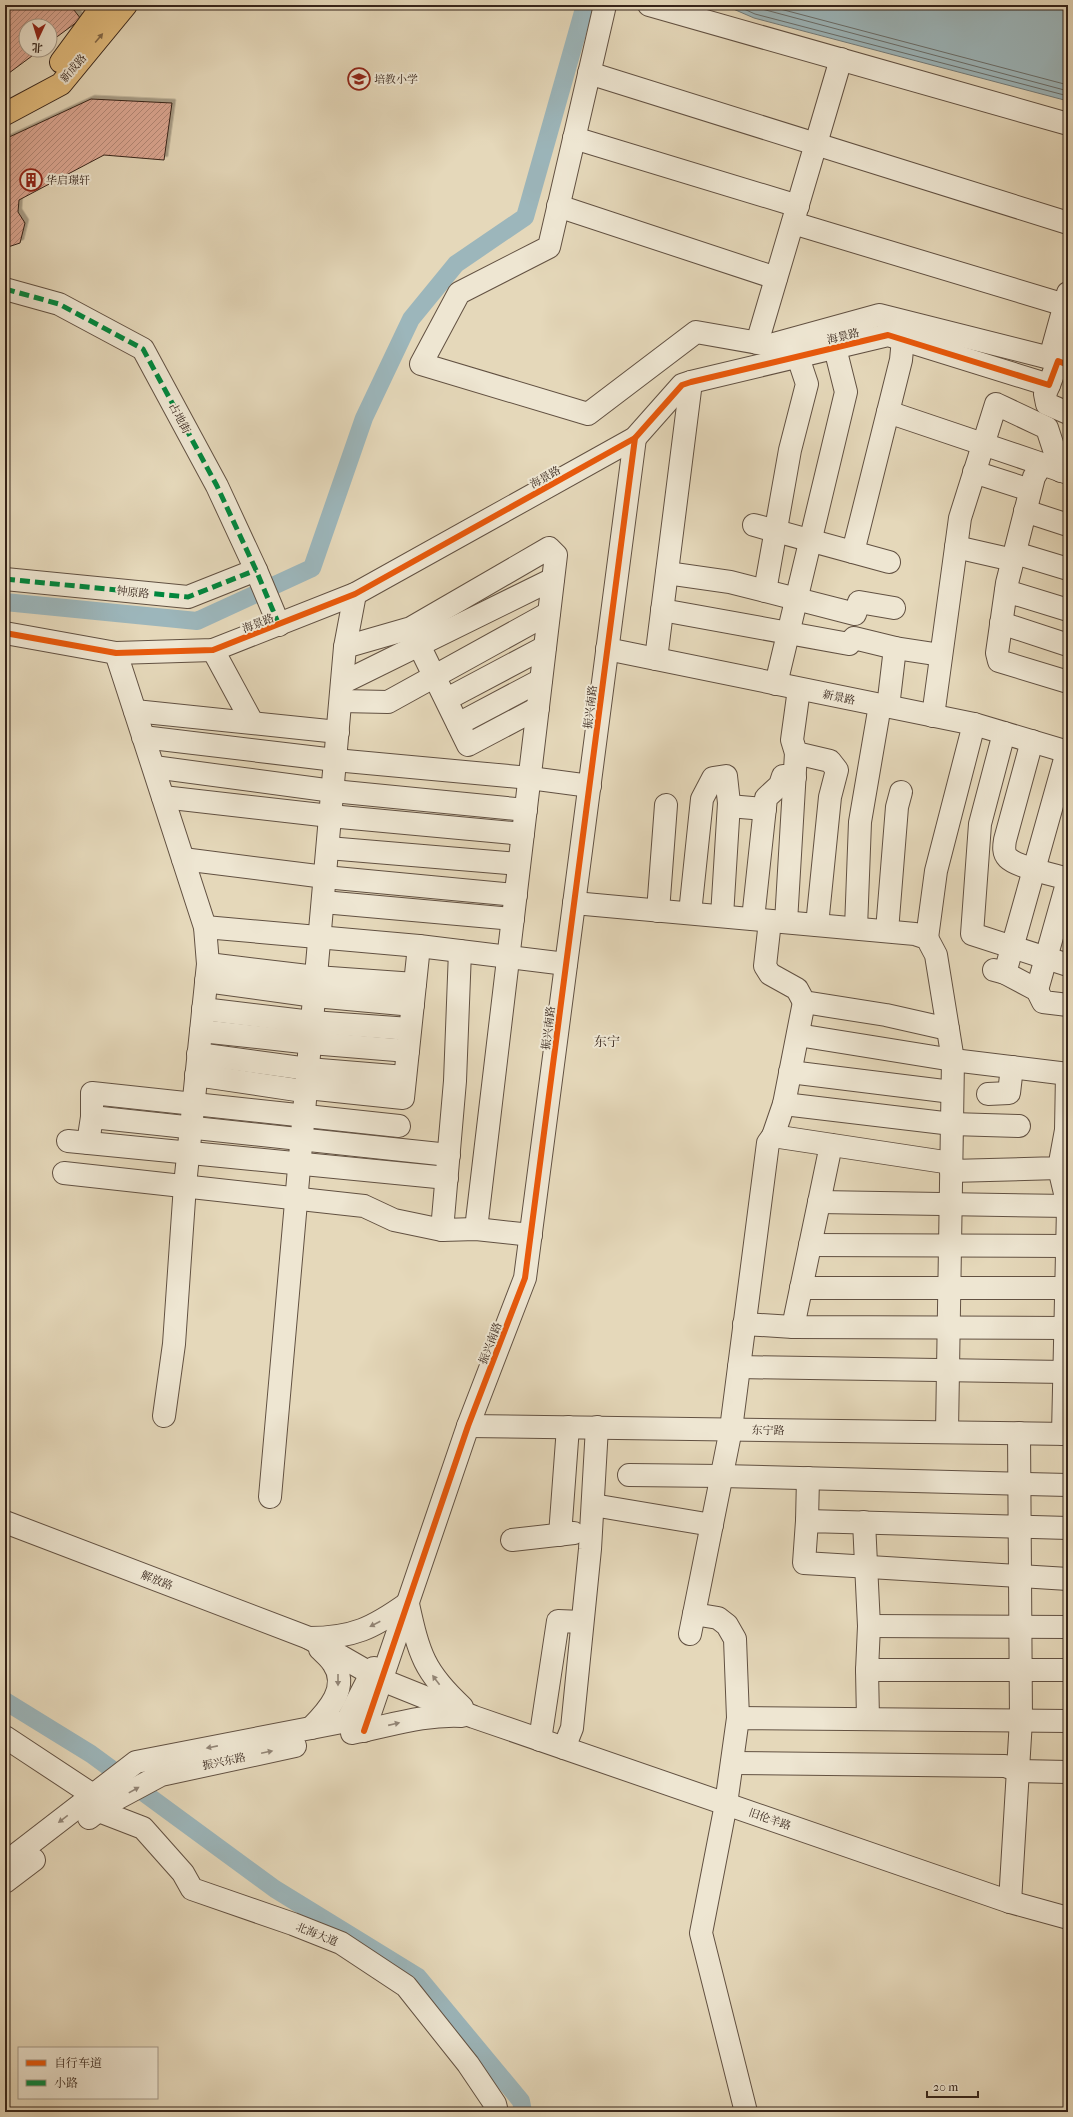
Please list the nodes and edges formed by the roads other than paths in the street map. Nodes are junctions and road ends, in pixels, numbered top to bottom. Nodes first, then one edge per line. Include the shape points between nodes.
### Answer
1 (103, 5) edge
2 (126, 5) edge
3 (605, 5) edge
4 (649, 5) edge
5 (841, 59) junction
6 (589, 73) junction
7 (5, 99) edge
8 (5, 114) edge
9 (1068, 124) edge
10 (574, 138) junction
11 (816, 144) junction
12 (558, 206) junction
13 (795, 214) junction
14 (1068, 223) edge
15 (776, 278) junction
16 (5, 290) edge
17 (1066, 299) edge
18 (903, 339) junction
19 (757, 343) junction
20 (835, 348) junction
21 (798, 357) junction
22 (1059, 361) edge
23 (691, 382) junction
24 (1049, 385) junction
25 (888, 412) junction
26 (1068, 413) edge
27 (635, 438) junction
28 (983, 444) junction
29 (1057, 470) edge
30 (974, 472) junction
31 (1030, 490) junction
32 (1025, 511) junction
33 (754, 525) dead end
34 (1068, 525) edge
35 (776, 531) junction
36 (810, 540) junction
37 (956, 547) junction
38 (853, 552) junction
39 (1014, 557) junction
40 (889, 562) dead end
41 (1068, 569) edge
42 (667, 573) junction
43 (5, 579) edge
44 (553, 579) junction
45 (263, 586) junction
46 (765, 591) junction
47 (1006, 591) junction
48 (355, 594) junction
49 (796, 599) junction
50 (894, 608) dead end
51 (662, 610) junction
52 (1068, 610) edge
53 (549, 613) junction
54 (1001, 623) junction
55 (279, 625) junction
56 (5, 633) edge
57 (788, 633) junction
58 (415, 637) junction
59 (1068, 645) edge
60 (545, 647) junction
61 (345, 648) junction
62 (895, 648) junction
63 (607, 649) junction
64 (213, 650) junction
65 (116, 653) junction
66 (941, 655) junction
67 (656, 659) junction
68 (435, 676) junction
69 (541, 680) junction
70 (1068, 682) edge
71 (776, 684) junction
72 (799, 689) junction
73 (341, 692) junction
74 (447, 699) junction
75 (884, 706) junction
76 (538, 708) junction
77 (135, 711) junction
78 (932, 716) junction
79 (252, 722) junction
80 (458, 724) junction
81 (974, 724) junction
82 (338, 732) junction
83 (1004, 733) junction
84 (143, 737) junction
85 (1032, 741) junction
86 (1067, 752) edge
87 (796, 753) junction
88 (335, 760) junction
89 (154, 767) junction
90 (795, 777) junction
91 (530, 778) junction
92 (590, 786) junction
93 (333, 791) junction
94 (901, 792) dead end
95 (163, 797) junction
96 (666, 805) dead end
97 (729, 806) junction
98 (765, 809) junction
99 (526, 810) junction
100 (330, 816) junction
101 (523, 834) junction
102 (328, 848) junction
103 (183, 859) junction
104 (519, 864) junction
105 (1034, 868) junction
106 (325, 877) junction
107 (1068, 880) edge
108 (516, 895) junction
109 (323, 902) junction
110 (574, 903) junction
111 (658, 911) junction
112 (690, 914) junction
113 (722, 916) junction
114 (513, 919) junction
115 (770, 921) junction
116 (816, 925) junction
117 (205, 927) junction
118 (856, 928) junction
119 (887, 931) junction
120 (320, 936) junction
121 (927, 938) junction
122 (419, 946) junction
123 (1012, 947) junction
124 (460, 951) junction
125 (508, 957) junction
126 (1046, 958) junction
127 (566, 964) junction
128 (1068, 965) edge
129 (207, 973) junction
130 (316, 987) junction
131 (1037, 990) junction
132 (414, 995) junction
133 (804, 1002) junction
134 (1068, 1004) edge
135 (203, 1009) junction
136 (312, 1022) junction
137 (410, 1029) junction
138 (948, 1029) junction
139 (201, 1031) junction
140 (798, 1036) junction
141 (311, 1043) junction
142 (408, 1050) junction
143 (198, 1054) junction
144 (953, 1060) junction
145 (1012, 1067) junction
146 (790, 1072) junction
147 (1068, 1074) edge
148 (196, 1075) junction
149 (308, 1079) junction
150 (952, 1092) junction
151 (988, 1094) dead end
152 (193, 1103) junction
153 (784, 1104) junction
154 (304, 1116) junction
155 (92, 1117) junction
156 (952, 1124) junction
157 (399, 1126) dead end
158 (1019, 1126) dead end
159 (191, 1128) junction
160 (773, 1136) junction
161 (302, 1140) junction
162 (831, 1145) junction
163 (188, 1152) junction
164 (449, 1155) junction
165 (300, 1164) junction
166 (951, 1167) junction
167 (1059, 1168) junction
168 (64, 1173) dead end
169 (447, 1178) junction
170 (185, 1185) junction
171 (297, 1199) junction
172 (819, 1202) junction
173 (951, 1204) junction
174 (1068, 1206) edge
175 (442, 1230) junction
176 (476, 1230) junction
177 (531, 1235) junction
178 (810, 1245) junction
179 (950, 1245) junction
180 (1067, 1246) edge
181 (801, 1288) junction
182 (949, 1288) junction
183 (1066, 1288) junction
184 (744, 1324) junction
185 (793, 1327) junction
186 (949, 1328) junction
187 (1066, 1328) junction
188 (739, 1367) junction
189 (948, 1370) junction
190 (1065, 1372) junction
191 (164, 1416) dead end
192 (468, 1426) junction
193 (568, 1427) junction
194 (598, 1427) junction
195 (731, 1429) junction
196 (947, 1432) junction
197 (1019, 1433) junction
198 (1066, 1434) edge
199 (629, 1475) dead end
200 (721, 1476) junction
201 (808, 1478) junction
202 (1019, 1483) junction
203 (1068, 1485) edge
204 (270, 1497) dead end
205 (593, 1505) junction
206 (807, 1521) junction
207 (5, 1522) edge
208 (864, 1522) junction
209 (712, 1525) junction
210 (1020, 1527) junction
211 (1068, 1528) edge
212 (591, 1531) junction
213 (560, 1535) junction
214 (512, 1540) dead end
215 (866, 1566) junction
216 (1020, 1577) junction
217 (1068, 1579) edge
218 (408, 1603) junction
219 (582, 1622) junction
220 (869, 1626) junction
221 (1021, 1626) junction
222 (1068, 1627) edge
223 (309, 1638) junction
224 (867, 1670) junction
225 (1021, 1670) junction
226 (1068, 1670) edge
227 (377, 1677) junction
228 (474, 1717) junction
229 (738, 1718) junction
230 (868, 1719) junction
231 (1021, 1720) junction
232 (1068, 1721) edge
233 (356, 1726) junction
234 (311, 1728) junction
235 (5, 1737) edge
236 (540, 1740) junction
237 (564, 1748) junction
238 (732, 1763) junction
239 (1019, 1771) junction
240 (1068, 1772) edge
241 (100, 1804) junction
242 (726, 1804) junction
243 (5, 1863) edge
244 (5, 1882) edge
245 (1010, 1902) junction
246 (1068, 1918) edge
247 (496, 2112) edge
248 (746, 2112) edge

1 - 7 main road, 新成路 via 53,74
8 -> 2 main road, 新成路 via 61,84
3 - 6 street
4 - 5 street
5 - 9 street
5 - 11 street
6 - 10 street
6 - 11 street
10 - 12 street
10 - 13 street
11 - 13 street
11 - 14 street
12 - 15 street
12 - 19 street via 549,247 459,293 421,364 588,414 696,332
13 - 15 street
13 - 17 street
15 - 19 street
16 - 45 street, 占地街 via 59,304 143,349 217,486
17 - 22 street
18 - 20 street, 海景路 via 888,335
18 - 24 street, 海景路
18 - 25 street via 901,360
19 - 22 street via 770,345 879,315
20 - 21 street, 海景路
20 - 36 street via 846,392
21 - 23 street, 海景路
21 - 35 street via 807,384 790,450
22 - 24 street
23 - 27 street, 海景路 via 682,385
23 - 42 street
24 - 26 street via 1045,394 1047,404
25 - 28 street
25 - 38 street
27 - 48 street, 海景路
27 - 63 street, 振兴南路
28 - 29 street
28 - 29 street via 996,404 1047,428
28 - 30 street
29 - 31 street via 1034,477
30 - 31 street
30 - 37 street via 960,518
31 - 32 street
32 - 34 street
32 - 39 street
33 - 35 street
35 - 36 street
35 - 46 street
36 - 38 street
36 - 49 street
37 - 39 street
37 - 66 street
38 - 40 street
39 - 41 street
39 - 47 street
42 - 46 street via 730,582
42 - 51 street
43 - 45 street, 钟原路 via 188,597
44 - 53 street
44 - 58 street
44 - 58 street via 556,555 549,548
45 - 55 street, 占地街
46 - 49 street
47 - 52 street
47 - 54 street
48 - 55 street, 海景路
48 - 61 street
49 - 50 street via 855,614 859,602
49 - 57 street
51 - 57 street
51 - 67 street
53 - 60 street
53 - 68 street
54 - 59 street
54 - 70 street via 997,653 999,661
55 - 64 street, 海景路
56 - 65 street, 海景路
57 - 62 street via 849,644 854,638
57 - 71 street
58 - 61 street
58 - 68 street
58 - 73 street
60 - 69 street
60 - 74 street
61 - 73 street
62 - 66 street
62 - 75 street
63 - 67 street, 新景路
63 - 92 street, 振兴南路
64 - 65 street, 海景路
64 - 79 street
65 - 77 street
66 - 78 street
67 - 71 street, 新景路
68 - 73 street via 388,702
68 - 74 street
69 - 76 street
69 - 80 street
71 - 72 street, 新景路
72 - 75 street, 新景路
72 - 87 street via 792,740
73 - 82 street
74 - 80 street
75 - 78 street, 新景路
75 - 118 street via 860,822
76 - 80 street via 468,745
76 - 91 street
77 - 79 street
77 - 84 street
78 - 81 street, 新景路
79 - 82 street
81 - 83 street, 新景路
81 - 121 street via 936,871
82 - 88 street
83 - 85 street, 新景路
83 - 123 street via 980,824 972,934
84 - 88 street
84 - 89 street
85 - 86 street, 新景路
85 - 105 street via 1004,848 1007,857 1015,863
86 - 105 street
87 - 90 street
87 - 116 street via 830,761 837,770 830,797
88 - 91 street
88 - 93 street
89 - 93 street
89 - 95 street
90 - 98 street via 782,776 780,785 766,798
90 - 115 street
91 - 92 street
91 - 99 street
92 - 110 street, 振兴南路
93 - 99 street
93 - 100 street
94 - 119 street via 897,807
95 - 100 street
95 - 103 street
96 - 111 street
97 - 98 street
97 - 112 street via 726,776 713,778 702,799
97 - 113 street
98 - 115 street
99 - 101 street
100 - 101 street
100 - 102 street
101 - 104 street
102 - 104 street
102 - 106 street
103 - 106 street
103 - 117 street
104 - 108 street
105 - 107 street
105 - 123 street
106 - 108 street
106 - 109 street
107 - 126 street
108 - 114 street
109 - 114 street
109 - 120 street
110 - 111 street
110 - 127 street, 振兴南路
111 - 112 street
112 - 113 street
113 - 115 street
114 - 125 street
115 - 116 street
115 - 133 street via 765,966 770,974 797,989
116 - 118 street
117 - 120 street
117 - 129 street
118 - 119 street
119 - 121 street
120 - 122 street
120 - 130 street
121 - 138 street via 936,955
122 - 124 street
122 - 132 street
123 - 126 street
123 - 131 street via 1000,972
124 - 125 street
124 - 164 street via 455,1081
125 - 127 street
125 - 176 street
126 - 128 street
126 - 131 street
127 - 177 street, 振兴南路
129 - 130 street
129 - 135 street
130 - 132 street
130 - 136 street
131 - 134 street via 1043,1002
132 - 137 street
133 - 138 street via 886,1015
133 - 140 street
135 - 136 street
135 - 139 street
136 - 137 street
136 - 141 street
137 - 142 street
138 - 144 street
139 - 141 street
139 - 143 street
140 - 144 street
140 - 146 street
141 - 142 street
141 - 149 street
142 - 149 street via 403,1098
143 - 148 street
143 - 149 street
144 - 145 street
144 - 150 street
145 - 147 street
145 - 151 street via 1009,1093
146 - 150 street
146 - 153 street
147 - 167 street via 1066,1130
148 - 149 street via 303,1090
148 - 152 street
149 - 154 street
150 - 156 street
152 - 154 street
152 - 155 street via 92,1093
152 - 159 street
153 - 156 street
153 - 160 street
154 - 157 street
154 - 161 street
155 - 159 street
155 - 163 street via 78,1142
156 - 158 street
156 - 166 street
159 - 161 street
159 - 163 street
160 - 162 street
160 - 184 street via 768,1143
161 - 164 street
161 - 165 street
162 - 166 street
162 - 172 street
163 - 165 street
163 - 170 street
164 - 169 street
165 - 169 street
165 - 171 street
166 - 167 street
166 - 173 street
167 - 174 street
168 - 170 street
169 - 175 street
170 - 171 street
170 - 191 street via 174,1344
171 - 175 street via 364,1206 394,1220
171 - 204 street
172 - 173 street
172 - 178 street
173 - 174 street
173 - 179 street
174 - 180 street
175 - 176 street
176 - 177 street
177 - 192 street, 振兴南路 via 525,1278
178 - 179 street
178 - 181 street
179 - 180 street
179 - 182 street
180 - 183 street
181 - 182 street
181 - 185 street
182 - 183 street
182 - 186 street
183 - 187 street
184 - 185 street
184 - 188 street
185 - 186 street
186 - 187 street
186 - 189 street
187 - 190 street
188 - 189 street
188 - 195 street
189 - 190 street
189 - 196 street
190 - 198 street
192 - 193 street, 东宁路
192 - 218 street, 振兴南路
193 - 194 street, 东宁路
193 - 213 street
194 - 195 street, 东宁路
194 - 205 street
195 - 196 street, 东宁路
195 - 200 street
196 - 197 street, 东宁路
197 - 198 street, 东宁路
197 - 202 street
199 - 200 street
200 - 201 street
200 - 209 street
201 - 202 street
201 - 206 street
202 - 203 street
202 - 210 street
205 - 209 street
205 - 212 street
206 - 208 street
206 - 215 street via 804,1563
207 - 223 street, 解放路
208 - 210 street
208 - 215 street
209 - 229 street via 692,1624 718,1618 736,1640
210 - 211 street
210 - 216 street
212 - 213 street
212 - 219 street
213 - 214 street
215 - 216 street
215 - 220 street
216 - 217 street
216 - 221 street
218 -> 223 street via 362,1631 335,1638
218 - 227 street, 振兴南路
228 -> 218 street via 443,1689 430,1672 414,1633
219 - 236 street via 558,1621
219 - 237 street via 572,1728
220 - 221 street
220 - 224 street
221 - 222 street
221 - 225 street
223 - 227 street
223 -> 234 street via 333,1662 338,1672 339,1684 331,1706
224 - 225 street
224 - 230 street
225 - 226 street
225 - 231 street
227 - 228 street
227 - 233 street, 振兴南路
233 -> 228 street, 振兴东路 via 446,1715
228 - 236 street, 旧伦羊路
229 - 230 street
229 - 238 street
230 - 231 street
231 - 232 street
231 - 239 street
233 - 234 street, 振兴东路
241 -> 233 street, 振兴东路 via 161,1775
234 -> 241 street, 振兴东路 via 136,1762
235 - 241 street, 北海大道
236 - 237 street, 旧伦羊路
237 - 242 street, 旧伦羊路
238 - 239 street via 1005,1766
238 - 242 street
239 - 240 street
239 - 245 street
241 -> 243 street, 振兴东路
241 - 244 street, 振兴东路
241 - 247 street, 北海大道 via 143,1828 183,1873 192,1889 341,1943 406,1986 468,2064 495,2104
242 - 245 street, 旧伦羊路
242 - 248 street via 701,1933
245 - 246 street, 旧伦羊路

